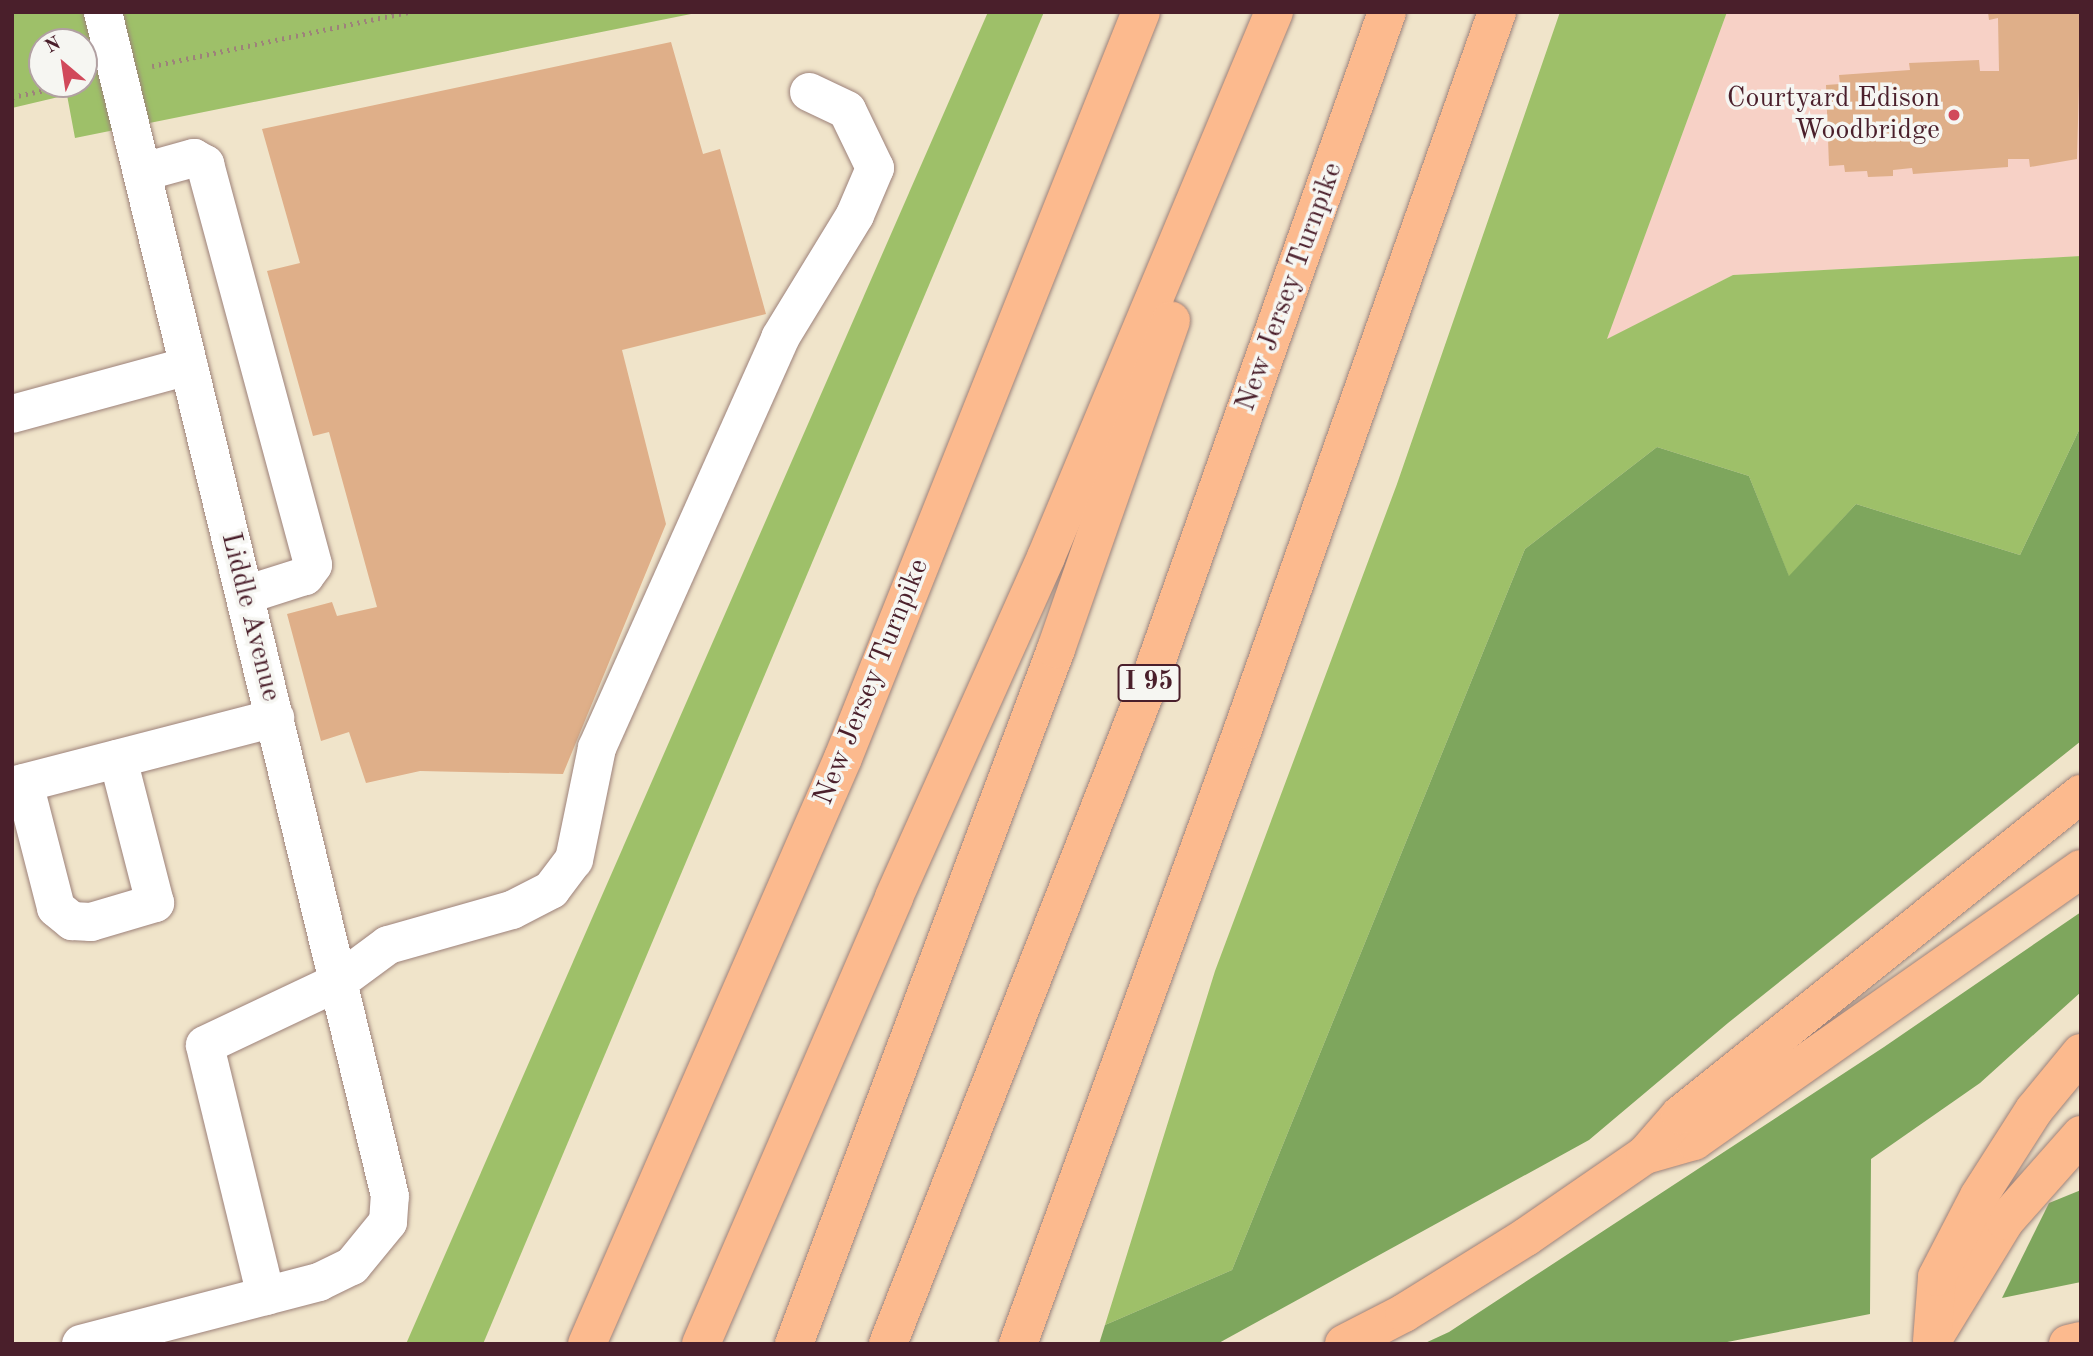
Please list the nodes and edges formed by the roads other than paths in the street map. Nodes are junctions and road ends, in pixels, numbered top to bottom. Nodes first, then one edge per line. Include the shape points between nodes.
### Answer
1 (103, 12) edge
2 (1141, 12) edge
3 (1274, 12) edge
4 (1280, 12) edge
5 (1387, 12) edge
6 (1497, 12) edge
7 (809, 92) dead end
8 (143, 172) junction
9 (189, 366) junction
10 (12, 414) edge
11 (245, 595) junction
12 (275, 718) junction
13 (118, 759) junction
14 (18, 785) edge
15 (2081, 794) edge
16 (2081, 869) edge
17 (338, 982) junction
18 (2081, 1053) edge
19 (2081, 1135) edge
20 (1645, 1155) junction
21 (266, 1296) junction
22 (2081, 1341) edge
23 (1931, 1343) edge
24 (81, 1344) edge
25 (587, 1344) edge
26 (701, 1344) edge
27 (794, 1344) edge
28 (888, 1344) edge
29 (1018, 1344) edge
30 (1344, 1344) edge
31 (2068, 1344) edge

1 - 8 street, Liddle Avenue
2 - 25 highway, New Jersey Turnpike via 843,758
3 - 26 highway via 1046,557
4 - 27 highway via 1056,649
5 - 28 highway, New Jersey Turnpike / I 95 via 1147,688
6 - 29 highway
7 - 17 street via 848,110 875,168 855,215 780,338 597,748 574,860 551,890 512,909 388,945
8 - 9 street, Liddle Avenue
8 - 11 street via 194,158 205,164 313,565 306,576
9 - 10 street
9 - 11 street, Liddle Avenue
11 - 12 street, Liddle Avenue
12 - 13 street
12 - 17 street, Liddle Avenue
13 - 14 street
13 - 14 street via 155,903 91,922 72,921 56,908
15 - 20 highway via 1680,1115
16 - 20 highway via 1694,1141
17 - 21 street, Liddle Avenue via 390,1196 388,1222 352,1266 319,1282
17 - 21 street via 205,1045
18 - 23 highway via 2034,1110 1979,1196 1937,1277
19 - 23 highway via 2005,1221
20 - 30 highway via 1504,1251
21 - 24 street
22 - 31 highway

